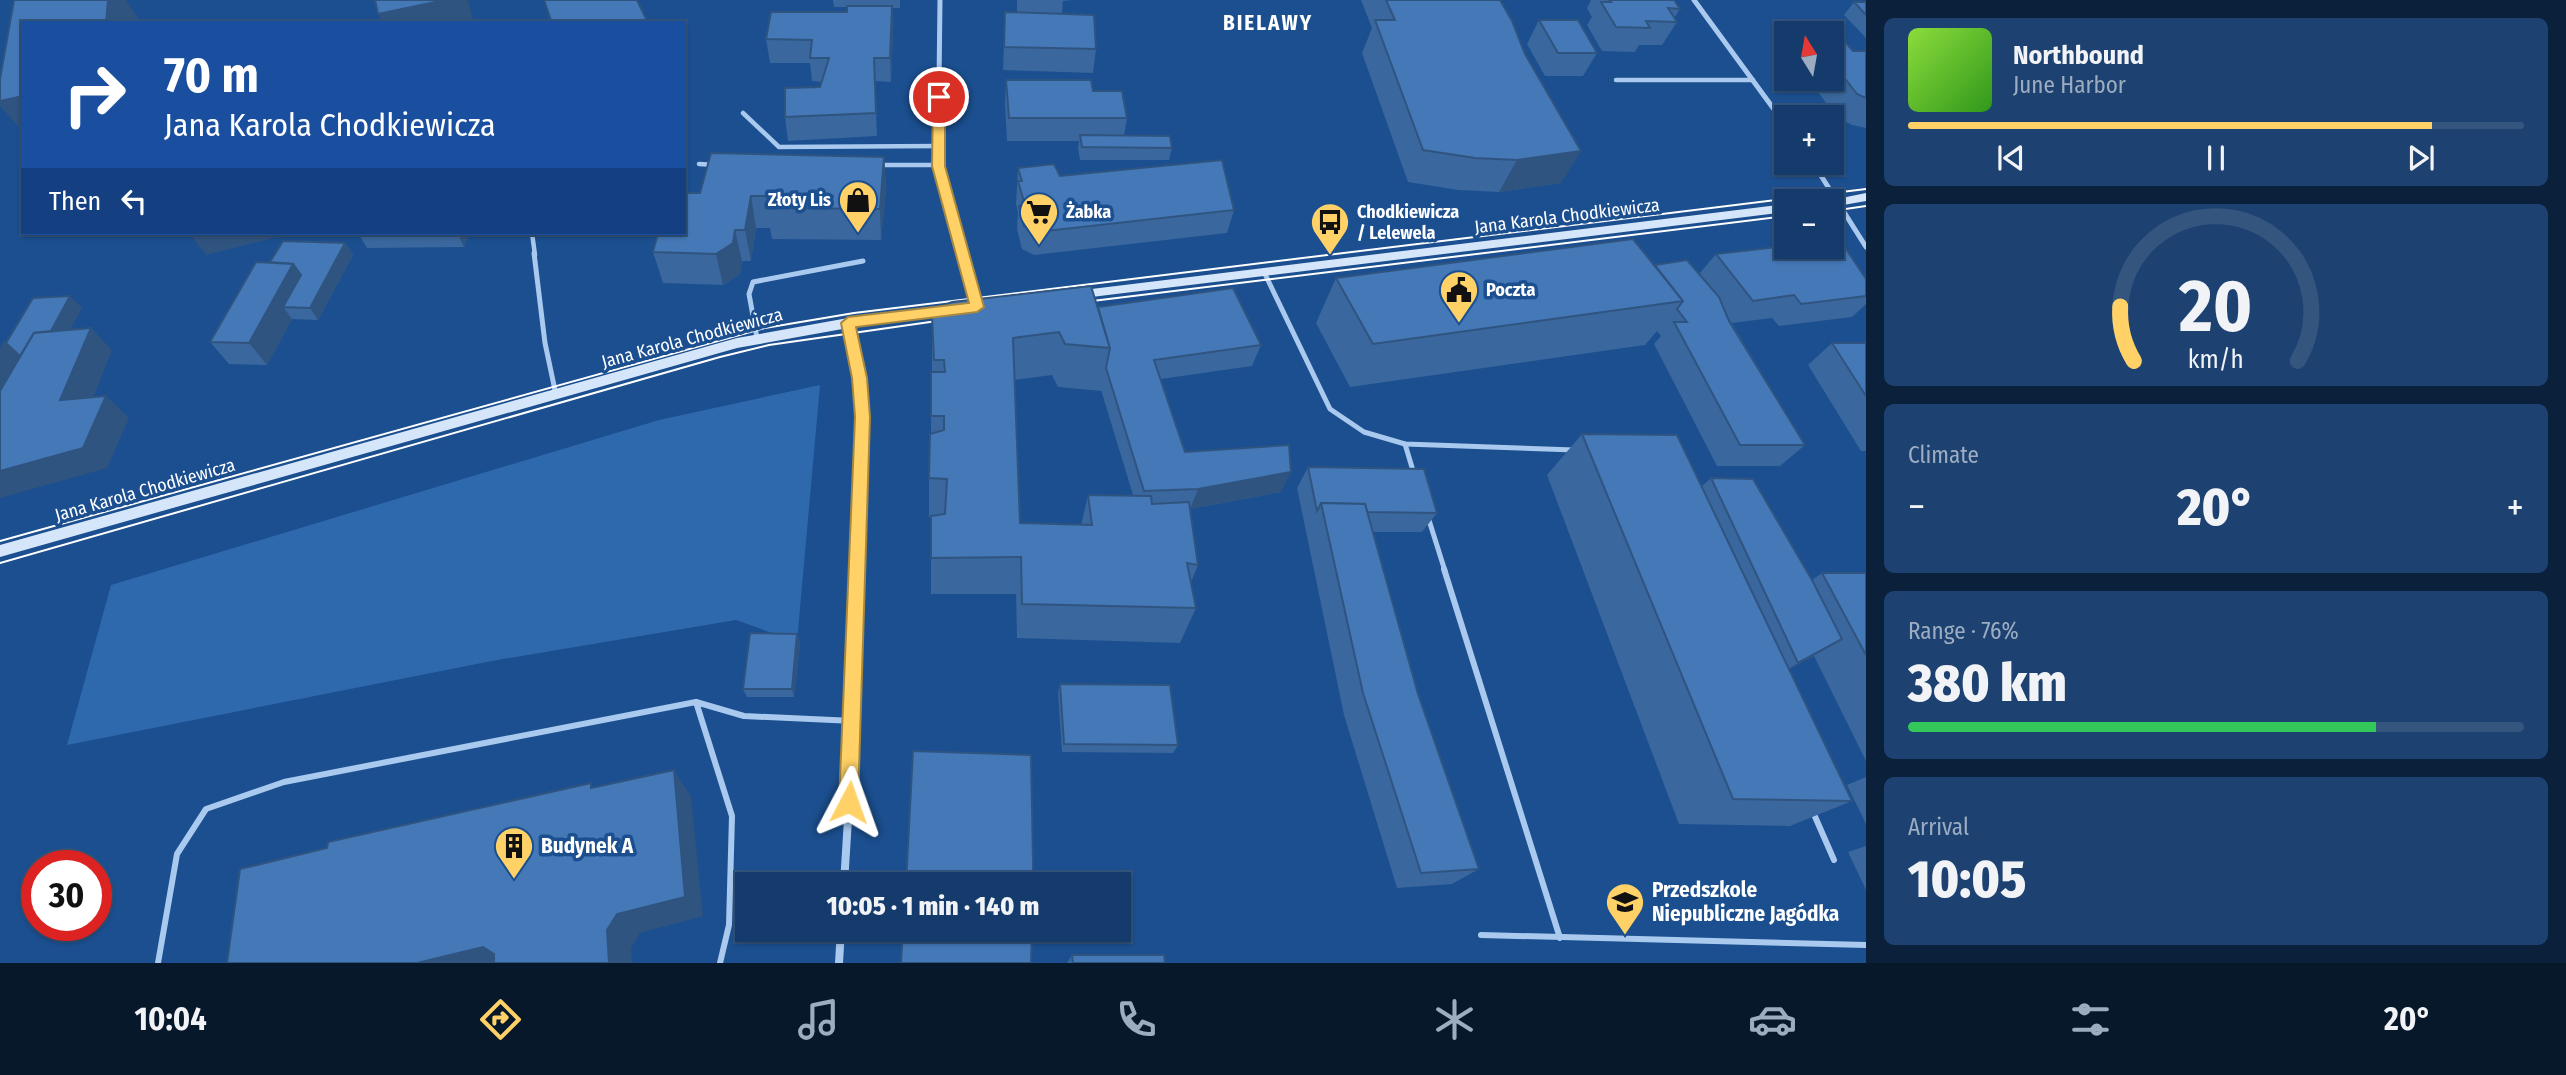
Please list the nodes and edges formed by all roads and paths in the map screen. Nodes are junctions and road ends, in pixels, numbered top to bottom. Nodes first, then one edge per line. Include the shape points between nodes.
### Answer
1 (940, 0) edge
2 (1694, 0) edge
3 (1616, 80) dead end
4 (1753, 80) junction
5 (1774, 109) edge
6 (743, 113) dead end
7 (939, 146) junction
8 (699, 164) dead end
9 (725, 164) edge
10 (872, 165) edge
11 (938, 166) junction
12 (1866, 197) edge
13 (1844, 201) edge
14 (1774, 210) edge
15 (1844, 213) edge
16 (532, 235) edge
17 (1866, 247) edge
18 (863, 261) dead end
19 (1264, 272) junction
20 (1062, 297) edge
21 (983, 306) joint
22 (848, 323) junction
23 (757, 338) junction
24 (555, 395) junction
25 (1405, 444) junction
26 (1587, 452) edge
27 (1417, 483) edge
28 (1425, 509) edge
29 (0, 551) edge
30 (696, 702) junction
31 (854, 720) junction
32 (1812, 810) edge
33 (1834, 860) dead end
34 (845, 872) edge
35 (1481, 935) dead end
36 (1560, 938) junction
37 (840, 942) edge
38 (1866, 945) edge
39 (158, 963) edge
40 (720, 963) edge
41 (839, 963) edge

1 - 7 street
2 - 4 street
3 - 4 lane
4 - 5 street
6 - 7 lane via 779,147
7 - 11 street
8 - 9 lane
10 - 11 lane
11 - 21 street
12 - 13 street
14 - 19 street, Jana Karola Chodkiewicza
15 - 17 street
16 - 24 lane
18 - 23 lane via 753,282 749,294
19 - 20 street, Jana Karola Chodkiewicza
19 - 25 lane via 1330,409 1364,432
21 - 22 street, Jana Karola Chodkiewicza
22 - 23 street, Jana Karola Chodkiewicza
22 - 31 street via 863,417
23 - 24 street, Jana Karola Chodkiewicza
24 - 29 street, Jana Karola Chodkiewicza
25 - 26 lane
25 - 27 lane
28 - 36 lane
30 - 31 lane via 744,716
30 - 39 lane via 284,782 206,809 177,854
30 - 40 lane via 732,816 729,925
31 - 34 street
32 - 33 lane
35 - 36 lane
36 - 38 lane
37 - 41 street

